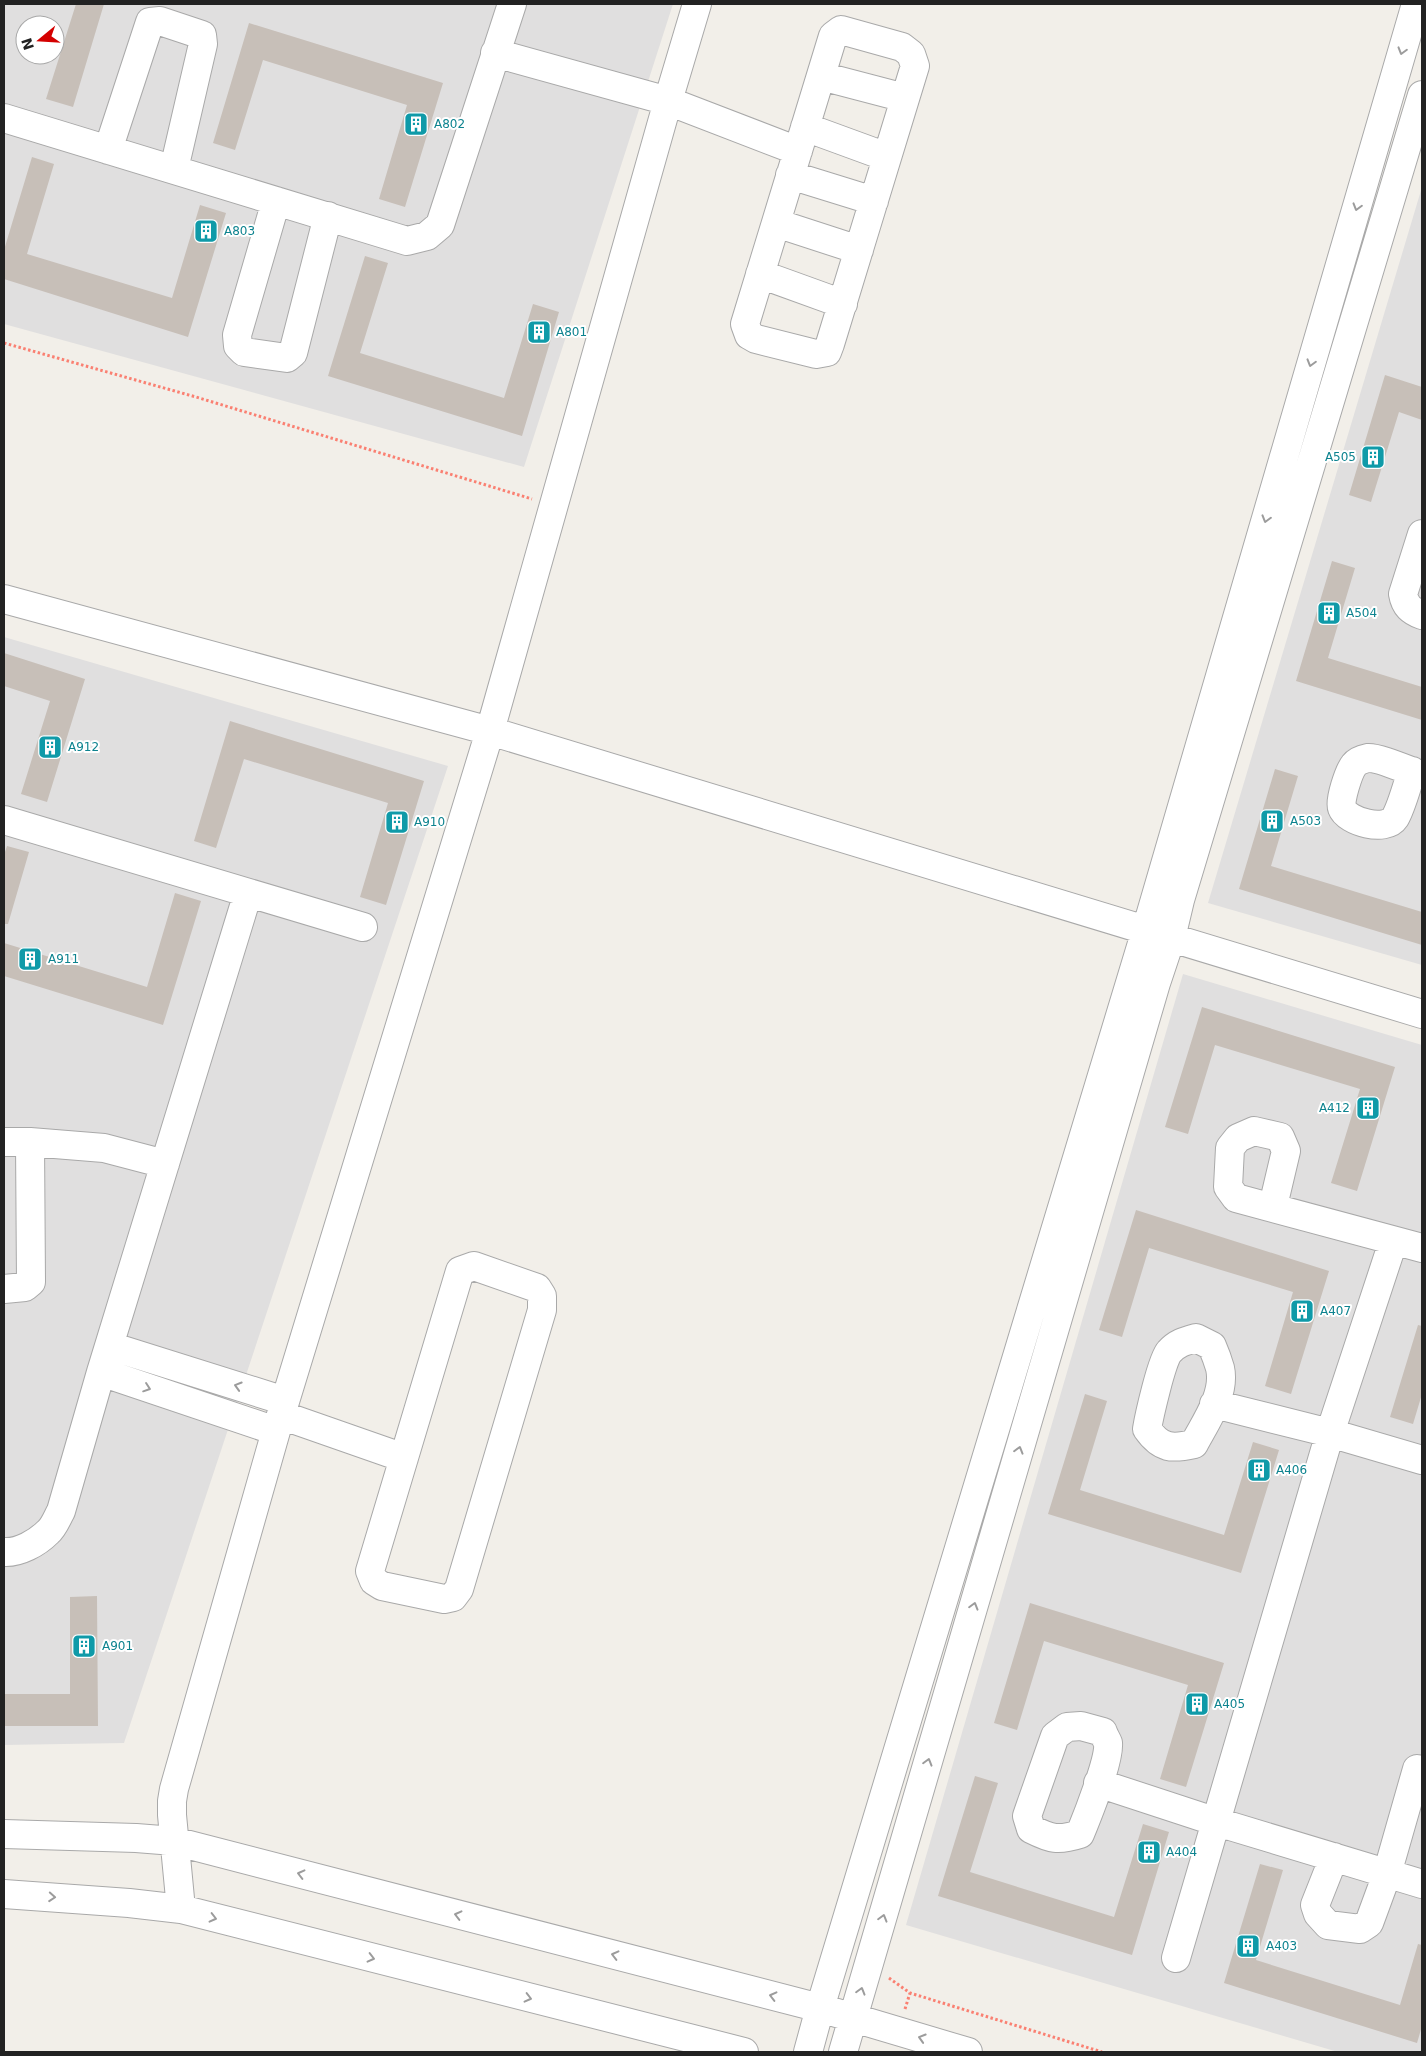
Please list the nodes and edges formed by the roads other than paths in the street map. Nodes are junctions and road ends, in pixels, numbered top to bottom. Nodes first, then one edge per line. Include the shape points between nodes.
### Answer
1 (512, 4) edge
2 (697, 4) edge
3 (1416, 4) edge
4 (495, 53) junction
5 (821, 76) junction
6 (1422, 95) edge
7 (905, 98) junction
8 (668, 101) junction
9 (4, 118) edge
10 (108, 150) junction
11 (798, 151) junction
12 (888, 157) junction
13 (174, 169) junction
14 (276, 201) junction
15 (874, 201) junction
16 (328, 216) junction
17 (776, 223) junction
18 (859, 250) junction
19 (760, 274) junction
20 (843, 304) junction
21 (1422, 534) edge
22 (4, 599) edge
23 (1422, 615) edge
24 (490, 731) junction
25 (4, 820) edge
26 (248, 893) junction
27 (363, 927) dead end
28 (1158, 934) junction
29 (1422, 1014) edge
30 (17, 1142) edge
31 (165, 1164) junction
32 (1273, 1206) dead end
33 (1393, 1242) junction
34 (1422, 1248) edge
35 (4, 1289) edge
36 (110, 1346) junction
37 (101, 1372) junction
38 (1214, 1404) dead end
39 (280, 1416) junction
40 (1330, 1433) junction
41 (404, 1458) junction
42 (1422, 1460) edge
43 (4, 1552) edge
44 (1417, 1769) dead end
45 (1098, 1784) dead end
46 (1217, 1822) junction
47 (4, 1834) edge
48 (174, 1841) junction
49 (1334, 1857) junction
50 (1386, 1874) junction
51 (1422, 1884) edge
52 (4, 1894) edge
53 (181, 1910) junction
54 (1176, 1958) dead end
55 (820, 2008) junction
56 (853, 2018) junction
57 (744, 2052) edge
58 (808, 2052) edge
59 (843, 2052) edge
60 (968, 2052) edge

1 - 4 street
2 - 8 street
3 -> 28 street
4 - 8 street
4 - 16 street via 440,225 427,236 407,241
5 - 7 street
5 - 7 street via 833,36 841,30 902,47 911,54 915,66
5 - 11 street
6 - 28 street via 1186,881
7 - 12 street
8 - 11 street
8 - 24 street
9 - 10 street
10 - 13 street
10 - 13 street via 150,22 160,21 202,35 203,44
11 - 12 street
11 - 15 street
11 - 17 street
12 - 15 street
13 - 14 street
14 - 16 street
14 - 16 street via 237,336 238,346 244,352 286,358 293,354
15 - 18 street
17 - 18 street
17 - 19 street
18 - 20 street
19 - 20 street
19 - 20 street via 745,324 749,336 756,340 816,354 827,352
21 - 23 street via 1403,594 1409,609
22 - 24 street
24 - 28 street
24 - 39 street
25 - 26 street
26 - 27 street
26 - 31 street
28 - 29 street
28 - 55 street
56 -> 28 street via 1156,983
30 - 31 street via 104,1148
30 - 35 street via 31,1282 25,1287
31 - 36 street
32 - 33 street
33 - 34 street
33 - 40 street
36 - 37 street
39 -> 36 street
37 -> 39 street
37 - 43 street via 61,1511 50,1531 31,1545
38 - 40 street
39 - 41 street
39 - 48 street via 174,1789
40 - 42 street
40 - 46 street
41 - 41 street via 460,1271 474,1266 537,1288 542,1296 542,1310 458,1589 452,1597 444,1599 382,1586 374,1581 370,1572
44 - 50 street
45 - 46 street
46 - 49 street
46 - 54 street
47 - 48 street
48 - 53 street
55 -> 48 street
49 - 50 street
49 - 50 street via 1315,1905 1328,1925 1360,1929 1369,1923
50 - 51 street
52 -> 53 street
53 -> 57 street
55 - 56 street
55 - 58 street
56 - 59 street
60 -> 56 street

